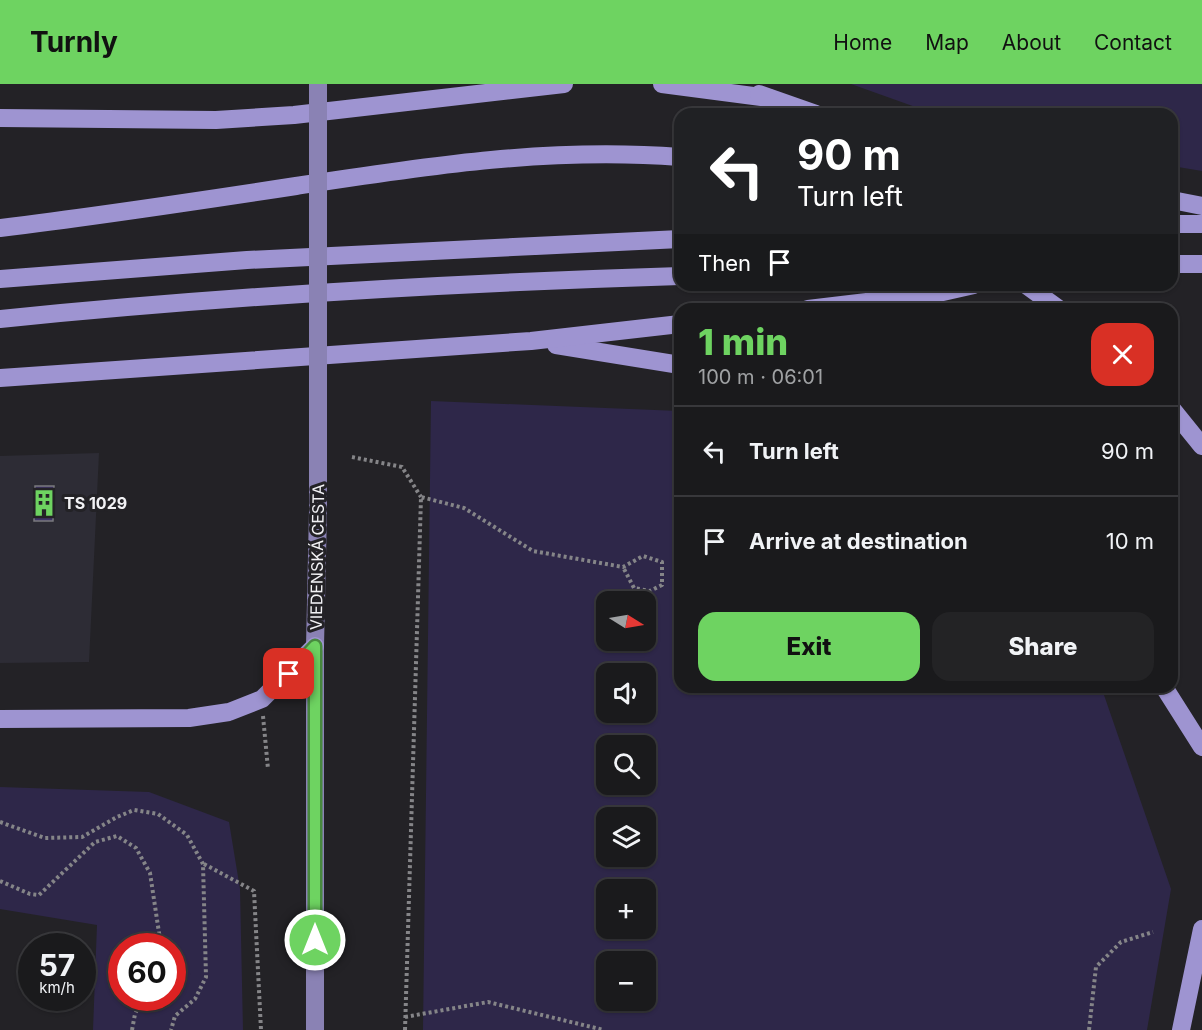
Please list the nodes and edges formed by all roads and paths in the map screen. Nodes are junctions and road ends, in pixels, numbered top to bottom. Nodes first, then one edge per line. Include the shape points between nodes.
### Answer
1 (318, 84) edge
2 (564, 84) edge
3 (662, 84) edge
4 (739, 84) edge
5 (769, 98) junction
6 (798, 108) edge
7 (0, 118) edge
8 (674, 157) edge
9 (1178, 201) edge
10 (1202, 206) edge
11 (1178, 224) edge
12 (1202, 224) edge
13 (0, 228) edge
14 (674, 239) edge
15 (1178, 264) edge
16 (1202, 264) edge
17 (674, 276) edge
18 (0, 279) edge
19 (947, 291) edge
20 (1034, 291) edge
21 (858, 303) edge
22 (1051, 303) edge
23 (0, 319) edge
24 (674, 325) edge
25 (531, 341) junction
26 (674, 364) edge
27 (0, 378) edge
28 (1178, 416) edge
29 (1202, 446) edge
30 (352, 457) dead end
31 (421, 496) junction
32 (622, 567) junction
33 (315, 646) junction
34 (1168, 693) edge
35 (262, 699) junction
36 (0, 719) edge
37 (1202, 747) edge
38 (268, 769) dead end
39 (0, 822) edge
40 (204, 864) junction
41 (0, 881) edge
42 (1202, 929) edge
43 (1153, 932) dead end
44 (159, 933) edge
45 (136, 1011) edge
46 (405, 1017) junction
47 (132, 1030) edge
48 (171, 1030) edge
49 (261, 1030) edge
50 (315, 1030) edge
51 (405, 1030) edge
52 (604, 1030) edge
53 (1089, 1030) edge
54 (1181, 1030) edge

1 - 33 main road, VIEDENSKÁ CESTA, bridge
2 - 7 highway via 283,116 216,120
3 - 5 highway
4 - 5 highway
5 - 6 highway
8 - 13 highway via 589,152 476,160
9 - 10 highway
11 - 12 highway
14 - 18 highway via 247,260
15 - 16 highway
17 - 23 highway via 250,297
19 - 21 highway
20 - 22 highway
24 - 25 highway
25 - 26 highway
25 - 27 highway
28 - 29 highway
30 - 31 path via 402,467
31 - 32 path via 464,508 533,551
31 - 46 path
32 - 32 path via 634,588 650,591 662,585 662,562 643,556
33 - 35 highway
33 - 50 main road, VIEDENSKÁ CESTA
34 - 37 highway
35 - 36 highway via 229,712 189,718
35 - 38 path
39 - 40 path via 45,838 82,837 134,810 158,814 187,835
40 - 48 path via 206,977 195,999 175,1016
40 - 49 path via 254,891
41 - 44 path via 39,896 95,842 117,836 136,848 150,873
42 - 54 highway
43 - 53 path via 1121,942 1096,967
45 - 47 path
46 - 51 path
46 - 52 path via 488,1002

